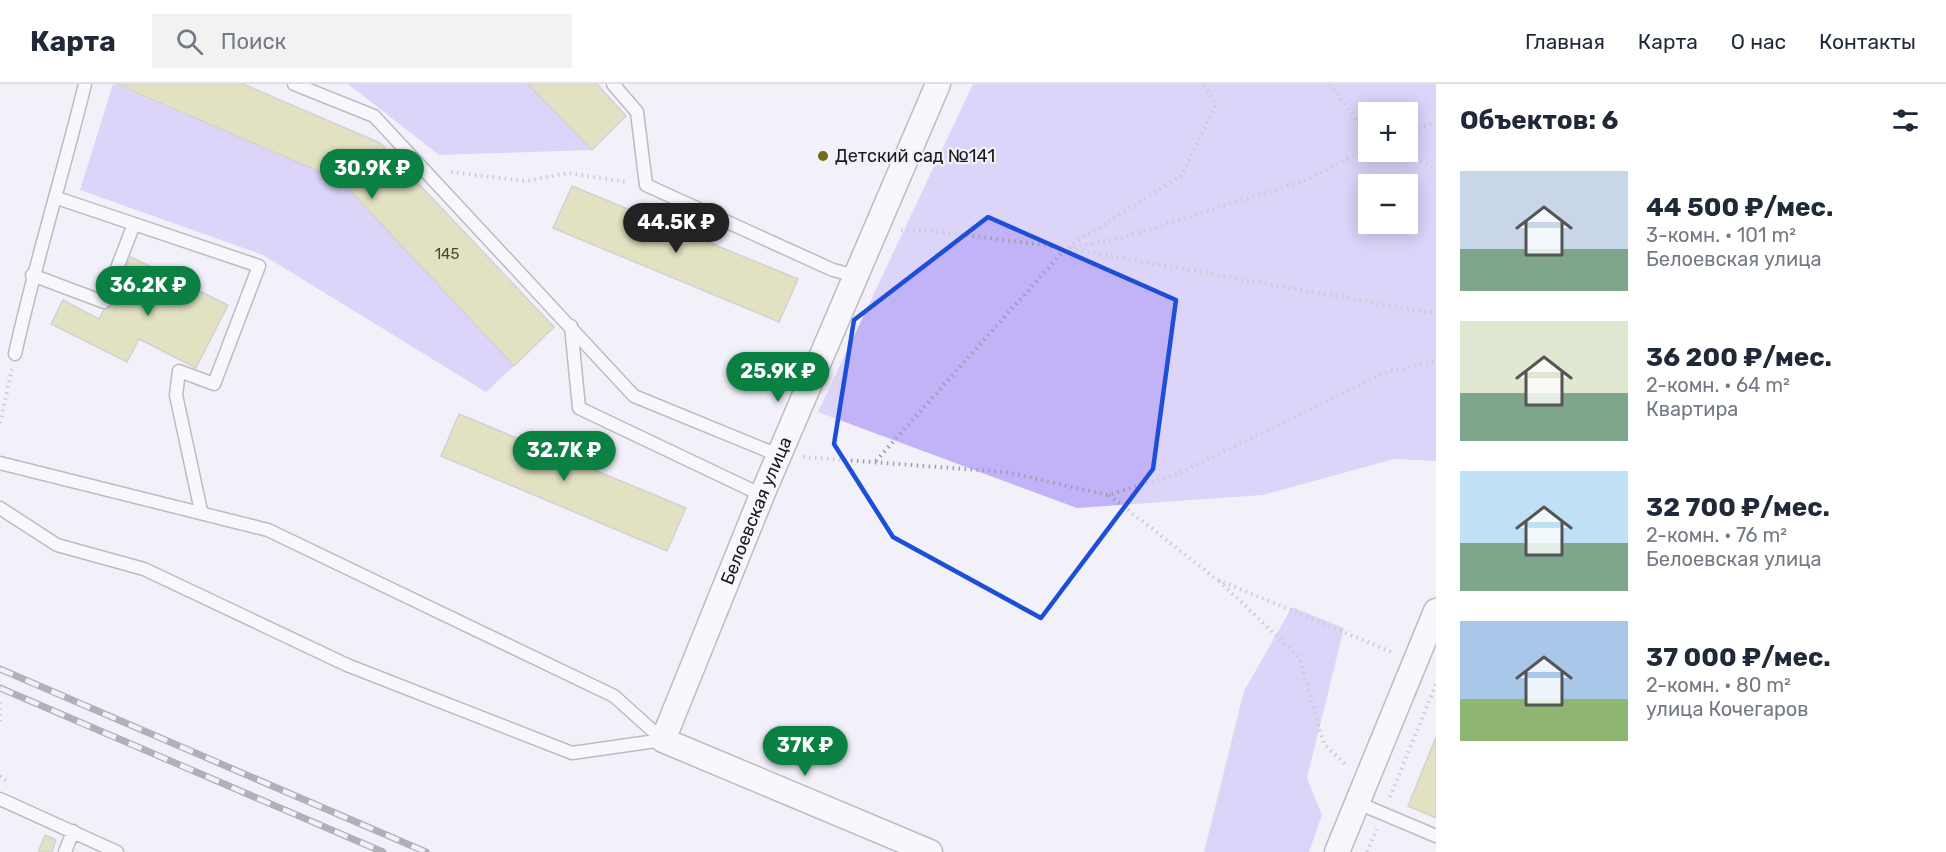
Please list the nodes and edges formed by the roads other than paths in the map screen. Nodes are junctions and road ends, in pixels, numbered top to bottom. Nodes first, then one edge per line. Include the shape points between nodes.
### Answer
1 (85, 84) edge
2 (294, 84) edge
3 (613, 84) edge
4 (938, 84) edge
5 (57, 198) junction
6 (134, 224) junction
7 (32, 275) junction
8 (856, 276) junction
9 (571, 326) junction
10 (15, 354) road end
11 (778, 455) junction
12 (0, 463) edge
13 (762, 495) junction
14 (0, 508) edge
15 (201, 511) junction
16 (1436, 611) edge
17 (663, 740) junction
18 (1362, 793) junction
19 (0, 798) edge
20 (73, 831) junction
21 (1436, 836) edge
22 (64, 852) edge
23 (117, 852) edge
24 (930, 852) edge
25 (1338, 852) edge

1 - 5 lane
2 - 9 lane via 374,116
3 - 8 lane via 637,112 646,185 833,270
4 - 8 street, Белоевская улица
5 - 6 lane
5 - 7 lane
6 - 7 lane via 104,303
6 - 15 lane via 259,266 213,384 179,371 176,395
7 - 10 lane
8 - 11 street, Белоевская улица
9 - 11 lane via 634,396
9 - 13 lane via 579,408
11 - 13 street, Белоевская улица
12 - 15 lane
13 - 17 street, Белоевская улица
14 - 17 lane via 57,545 144,569 347,665 572,753
15 - 17 lane via 268,530 614,696
16 - 18 street
17 - 24 street
18 - 21 lane via 1383,813
18 - 25 street
19 - 20 lane
20 - 22 lane
20 - 23 lane

